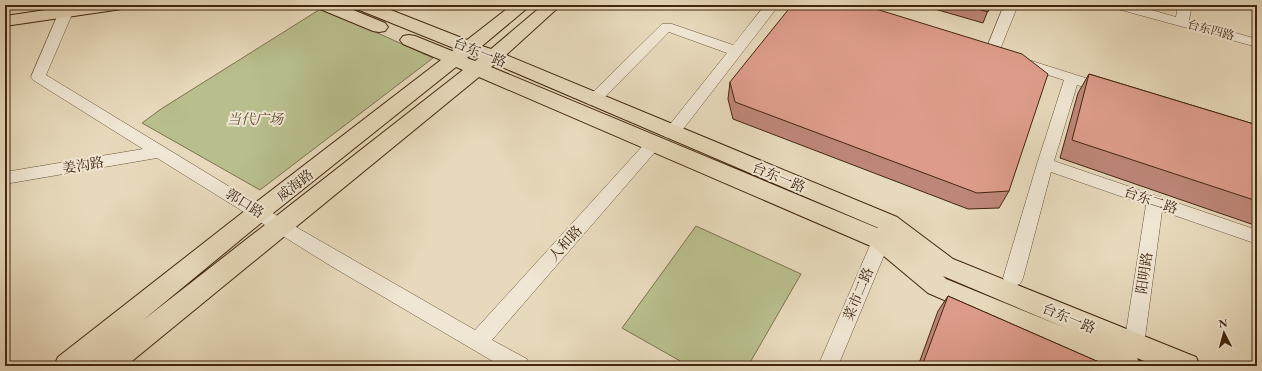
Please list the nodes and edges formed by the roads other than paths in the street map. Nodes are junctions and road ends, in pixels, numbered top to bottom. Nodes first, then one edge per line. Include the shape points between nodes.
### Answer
1 (115, 5) edge
2 (326, 5) edge
3 (363, 5) edge
4 (523, 5) edge
5 (553, 5) edge
6 (772, 5) edge
7 (1010, 5) edge
8 (1119, 5) edge
9 (1185, 5) edge
10 (69, 7) edge
11 (5, 14) edge
12 (5, 21) edge
13 (1182, 22) junction
14 (1257, 43) edge
15 (977, 48) edge
16 (736, 51) junction
17 (992, 52) junction
18 (473, 58) junction
19 (1072, 78) junction
20 (1116, 92) edge
21 (593, 100) junction
22 (663, 138) junction
23 (160, 152) junction
24 (1045, 164) junction
25 (5, 178) edge
26 (1155, 201) junction
27 (259, 212) junction
28 (281, 226) junction
29 (885, 232) junction
30 (1257, 237) edge
31 (1013, 278) dead end
32 (477, 342) junction
33 (1134, 345) junction
34 (68, 366) edge
35 (106, 366) edge
36 (520, 366) edge
37 (828, 366) edge
38 (1127, 366) edge
39 (1186, 366) edge

1 - 10 main road
2 - 18 main road, 台东一路
3 - 18 main road, 台东一路
4 - 18 main road, 威海路
5 - 18 main road, 威海路
6 - 16 street, 人和路
7 - 17 street
8 - 13 street, 台东四路
9 - 13 street
10 - 11 main road
10 - 12 main road
10 - 23 street, 郭口路 via 38,76
13 - 14 street, 台东四路
15 - 17 street
16 - 21 street via 667,27
16 - 22 street, 人和路
17 - 19 street
18 - 21 main road, 台东一路
18 - 22 main road, 台东一路
18 - 27 main road, 威海路
18 - 28 main road, 威海路
19 - 20 street
19 - 24 street
21 - 22 main road, 台东一路
22 - 29 main road, 台东一路
22 - 32 street, 人和路
23 - 25 street, 姜沟路
23 - 27 street, 郭口路
24 - 26 street, 台东二路
24 - 31 street
26 - 30 street, 台东二路
26 - 33 street, 阳明路
27 - 28 street, 郭口路
27 - 34 main road, 威海路
28 - 32 street, 郭口路
28 - 35 main road, 威海路
29 - 33 main road, 台东一路 via 944,266
29 - 37 street, 菜市二路
29 - 38 main road, 台东一路 via 937,286
32 - 36 street, 郭口路
33 - 39 main road, 台东一路

